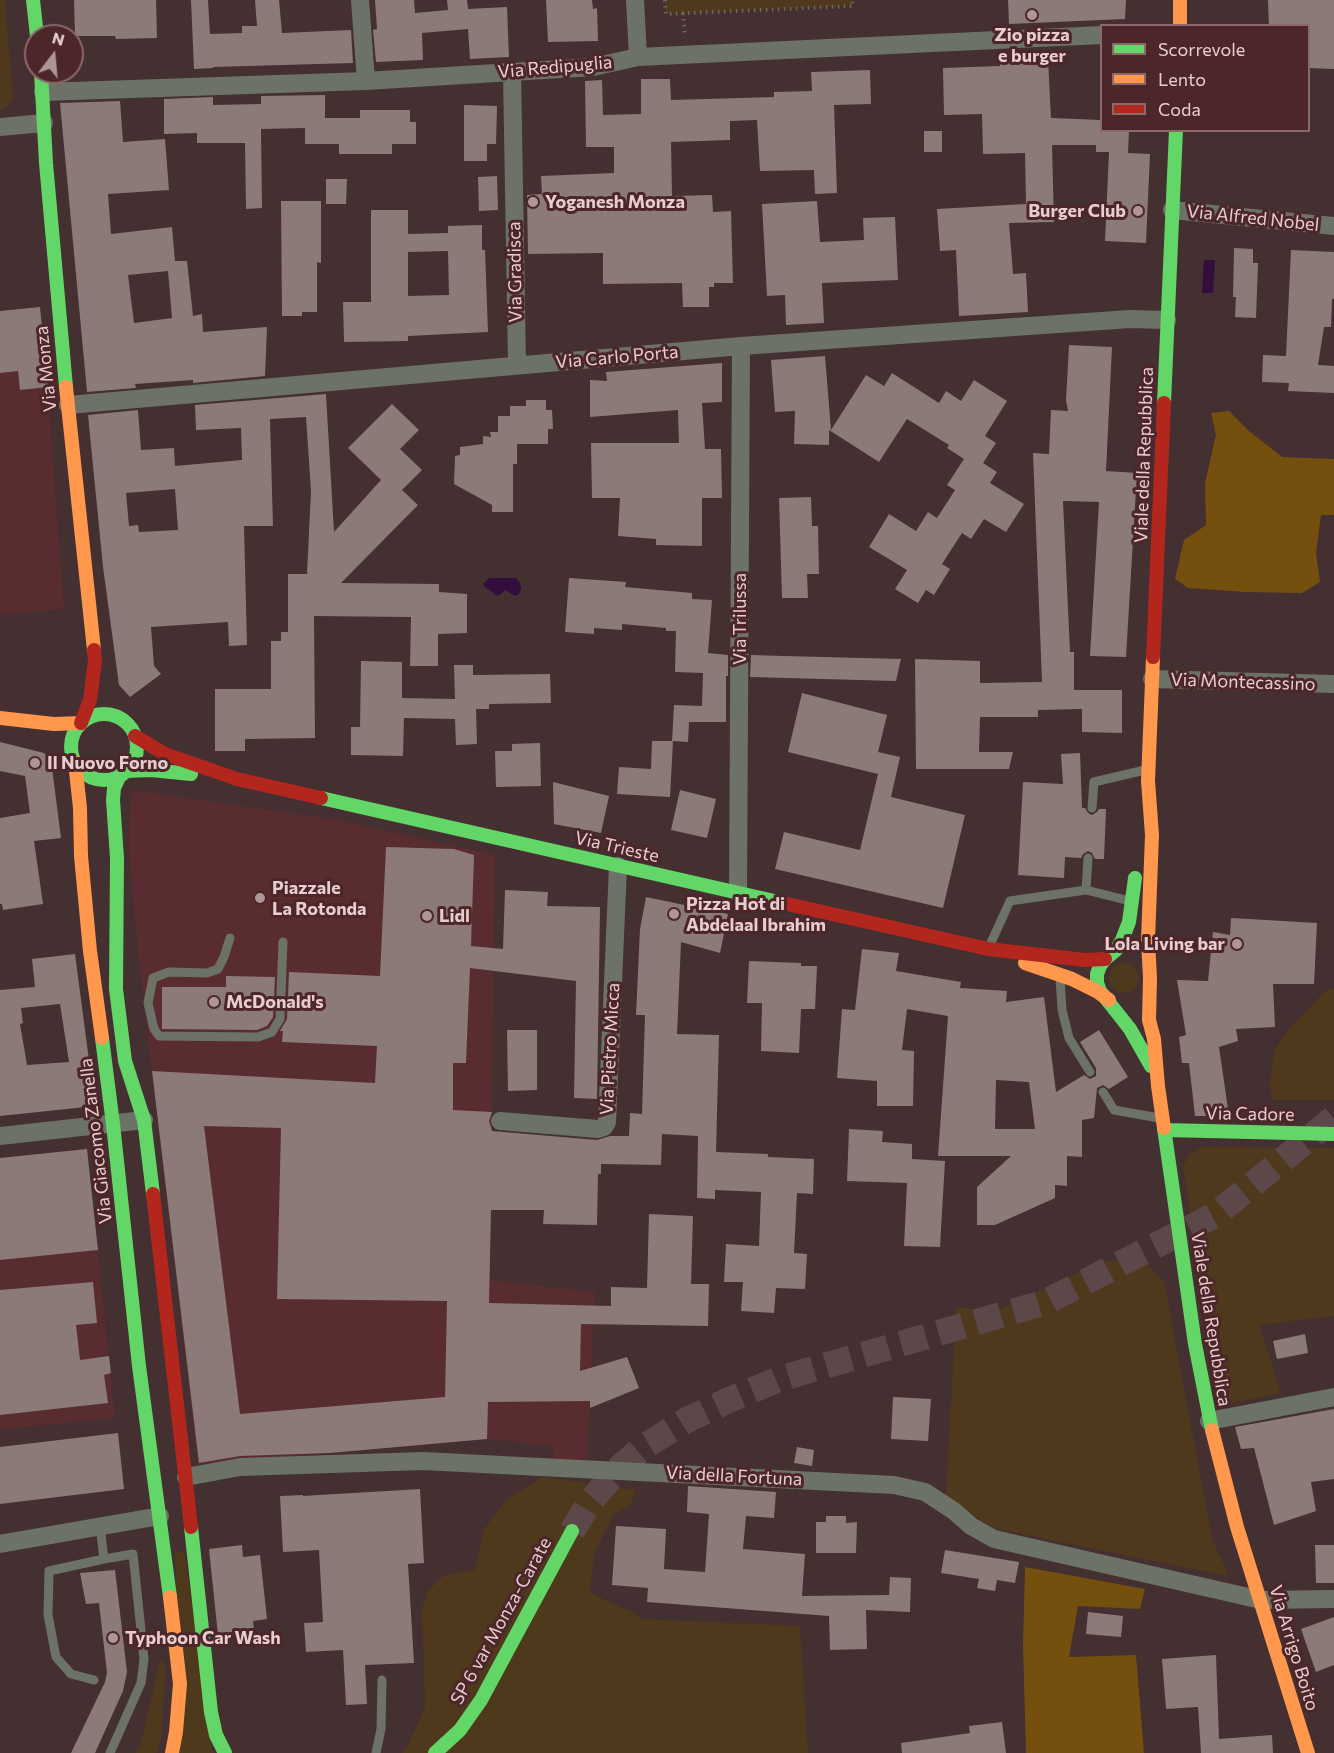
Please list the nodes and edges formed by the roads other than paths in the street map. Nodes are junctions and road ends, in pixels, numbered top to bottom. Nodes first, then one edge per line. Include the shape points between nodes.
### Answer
1 (33, 0) edge
2 (360, 0) edge
3 (635, 0) edge
4 (1180, 0) edge
5 (36, 24) edge
6 (1180, 24) edge
7 (1100, 35) edge
8 (638, 57) junction
9 (512, 72) junction
10 (366, 81) junction
11 (42, 84) edge
12 (43, 92) junction
13 (44, 123) junction
14 (0, 128) edge
15 (1176, 132) edge
16 (1172, 210) junction
17 (1334, 226) edge
18 (1167, 320) junction
19 (741, 346) junction
20 (517, 365) junction
21 (68, 405) junction
22 (95, 661) junction
23 (1152, 679) junction
24 (106, 682) dead end
25 (1334, 684) edge
26 (115, 704) dead end
27 (0, 718) edge
28 (122, 720) junction
29 (81, 723) junction
30 (0, 729) edge
31 (19, 734) dead end
32 (135, 736) junction
33 (57, 747) dead end
34 (73, 759) junction
35 (123, 773) junction
36 (1148, 775) junction
37 (237, 779) junction
38 (1092, 808) dead end
39 (1138, 834) dead end
40 (1088, 858) dead end
41 (618, 866) junction
42 (1135, 869) dead end
43 (1086, 890) junction
44 (738, 892) junction
45 (1133, 902) junction
46 (230, 938) dead end
47 (283, 942) dead end
48 (988, 949) junction
49 (1108, 956) junction
50 (1149, 969) junction
51 (1060, 975) junction
52 (1149, 987) junction
53 (1106, 998) junction
54 (1090, 1072) dead end
55 (1158, 1086) junction
56 (1103, 1092) dead end
57 (144, 1120) junction
58 (500, 1121) dead end
59 (113, 1124) junction
60 (1163, 1124) junction
61 (1334, 1134) edge
62 (0, 1136) edge
63 (1334, 1397) edge
64 (1209, 1420) junction
65 (186, 1477) junction
66 (160, 1516) junction
67 (100, 1526) junction
68 (572, 1531) tunnel mouth
69 (0, 1544) edge
70 (1245, 1553) joint
71 (104, 1559) junction
72 (1334, 1599) edge
73 (1261, 1600) junction
74 (94, 1680) dead end
75 (382, 1680) dead end
76 (110, 1753) edge
77 (172, 1753) edge
78 (225, 1753) edge
79 (376, 1753) edge
80 (435, 1753) edge
81 (1308, 1753) edge

1 - 5 street
2 - 10 street
3 - 8 street
4 - 6 street
7 - 8 street, Via Redipuglia
8 - 9 street, Via Redipuglia via 593,67
9 - 10 street, Via Redipuglia
9 - 20 street, Via Gradisca
10 - 12 street, Via Redipuglia
11 - 12 street, Via Monza
12 - 13 street, Via Monza
13 - 14 street
13 - 21 street, Via Monza
15 - 16 street, Viale della Repubblica
16 - 17 street, Via Alfred Nobel
16 - 18 street, Viale della Repubblica
18 - 19 street, Via Carlo Porta via 1130,319
18 - 23 street, Viale della Repubblica
19 - 20 street, Via Carlo Porta
19 - 44 street, Via Trilussa
20 - 21 street, Via Carlo Porta
21 - 22 street, Via Monza
22 - 24 street, Via Monza
22 - 29 street, Via Monza via 90,700
23 - 25 street, Via Montecassino
23 - 36 street, Viale della Repubblica
26 - 28 street
27 - 29 street
28 - 29 street via 103,714
28 - 32 street
29 - 34 street via 72,736
30 - 31 street
32 - 35 street via 135,755
32 - 37 street, Via Trieste via 165,754
33 - 34 street
34 - 35 street via 84,773 94,778 106,779
34 - 59 street, Via Giacomo Zanella via 90,951
35 - 37 street, Via Trieste via 161,770
35 - 57 street via 114,788 113,800 117,858 116,988 125,1061
36 - 38 lane via 1094,782
36 - 39 street, Viale della Repubblica
36 - 50 street, Viale della Repubblica via 1152,835
37 - 41 street, Via Trieste
40 - 43 lane
41 - 44 street, Via Trieste
41 - 58 street, Via Pietro Micca via 607,1122 598,1129
42 - 45 street, Viale della Repubblica
43 - 45 lane
43 - 48 lane via 1010,901
44 - 48 street, Via Trieste
45 - 49 street, Viale della Repubblica via 1122,940
46 - 47 lane via 219,969 207,973 169,972 153,978 148,1003 159,1036 258,1038 272,1032 280,1019
48 - 49 street, Via Trieste via 1085,960
48 - 51 street, Via Trieste
49 - 50 street via 1120,951 1134,953
49 - 53 street, Viale della Repubblica via 1097,974 1097,983
50 - 52 street, Viale della Repubblica
51 - 53 street, Via Trieste
51 - 54 lane via 1069,1038
52 - 53 street via 1134,1002 1122,1005
52 - 55 street, Viale della Repubblica
53 - 55 street, Viale della Repubblica via 1138,1041
55 - 60 street, Viale della Repubblica
56 - 60 lane via 1113,1110
57 - 59 street
57 - 65 street
59 - 62 street
59 - 66 street, Via Giacomo Zanella
60 - 61 street, Via Cadore
60 - 64 street, Viale della Repubblica
63 - 64 street
64 - 70 street, Viale della Repubblica
65 - 73 street, Via della Fortuna via 240,1467 423,1461 894,1485 925,1492 994,1539
65 - 78 street via 211,1712
66 - 67 street
66 - 77 street, Via Giacomo Zanella via 180,1684
67 - 69 street
67 - 71 lane
68 - 80 street, SP 6 var Monza-Carate via 481,1700 460,1730
70 - 73 street, Via Arrigo Boito
71 - 74 lane via 49,1571 48,1615 56,1657 71,1674
71 - 76 lane via 133,1554 144,1659 141,1683
72 - 73 street, Via della Fortuna
73 - 81 street, Via Arrigo Boito
75 - 79 lane via 381,1729

